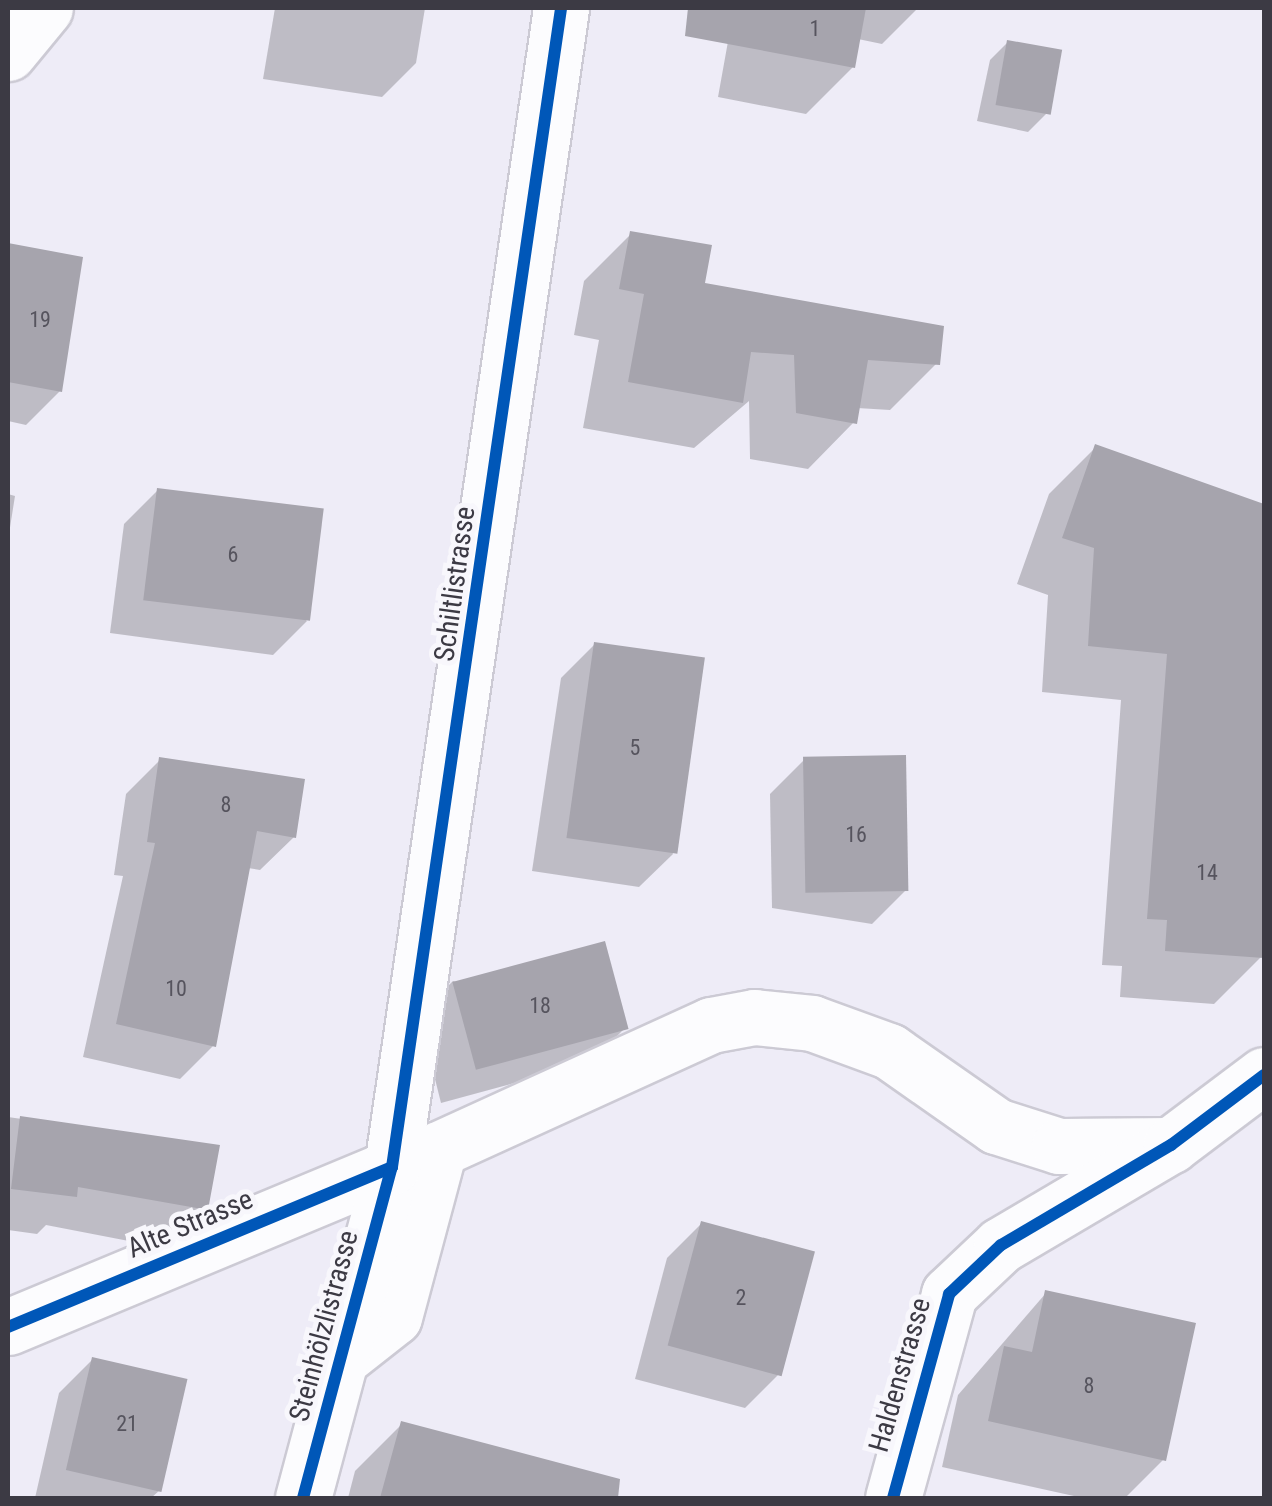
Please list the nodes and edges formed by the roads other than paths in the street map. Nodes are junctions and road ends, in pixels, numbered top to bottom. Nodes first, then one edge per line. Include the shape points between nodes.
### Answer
1 (45, 8) edge
2 (561, 8) edge
3 (8, 53) edge
4 (1264, 1075) edge
5 (1171, 1145) junction
6 (392, 1167) junction
7 (8, 1327) edge
8 (342, 1358) junction
9 (303, 1498) edge
10 (892, 1498) edge

1 - 3 street
2 - 6 street, Schiltlistrasse
4 - 5 street
5 - 8 street via 1059,1146 996,1126 889,1051 812,1023 754,1017 712,1025 439,1149 394,1317
5 - 10 street, Haldenstrasse via 1001,1245 949,1294
6 - 7 street, Alte Strasse
6 - 8 street, Steinhölzlistrasse
8 - 9 street, Steinhölzlistrasse

